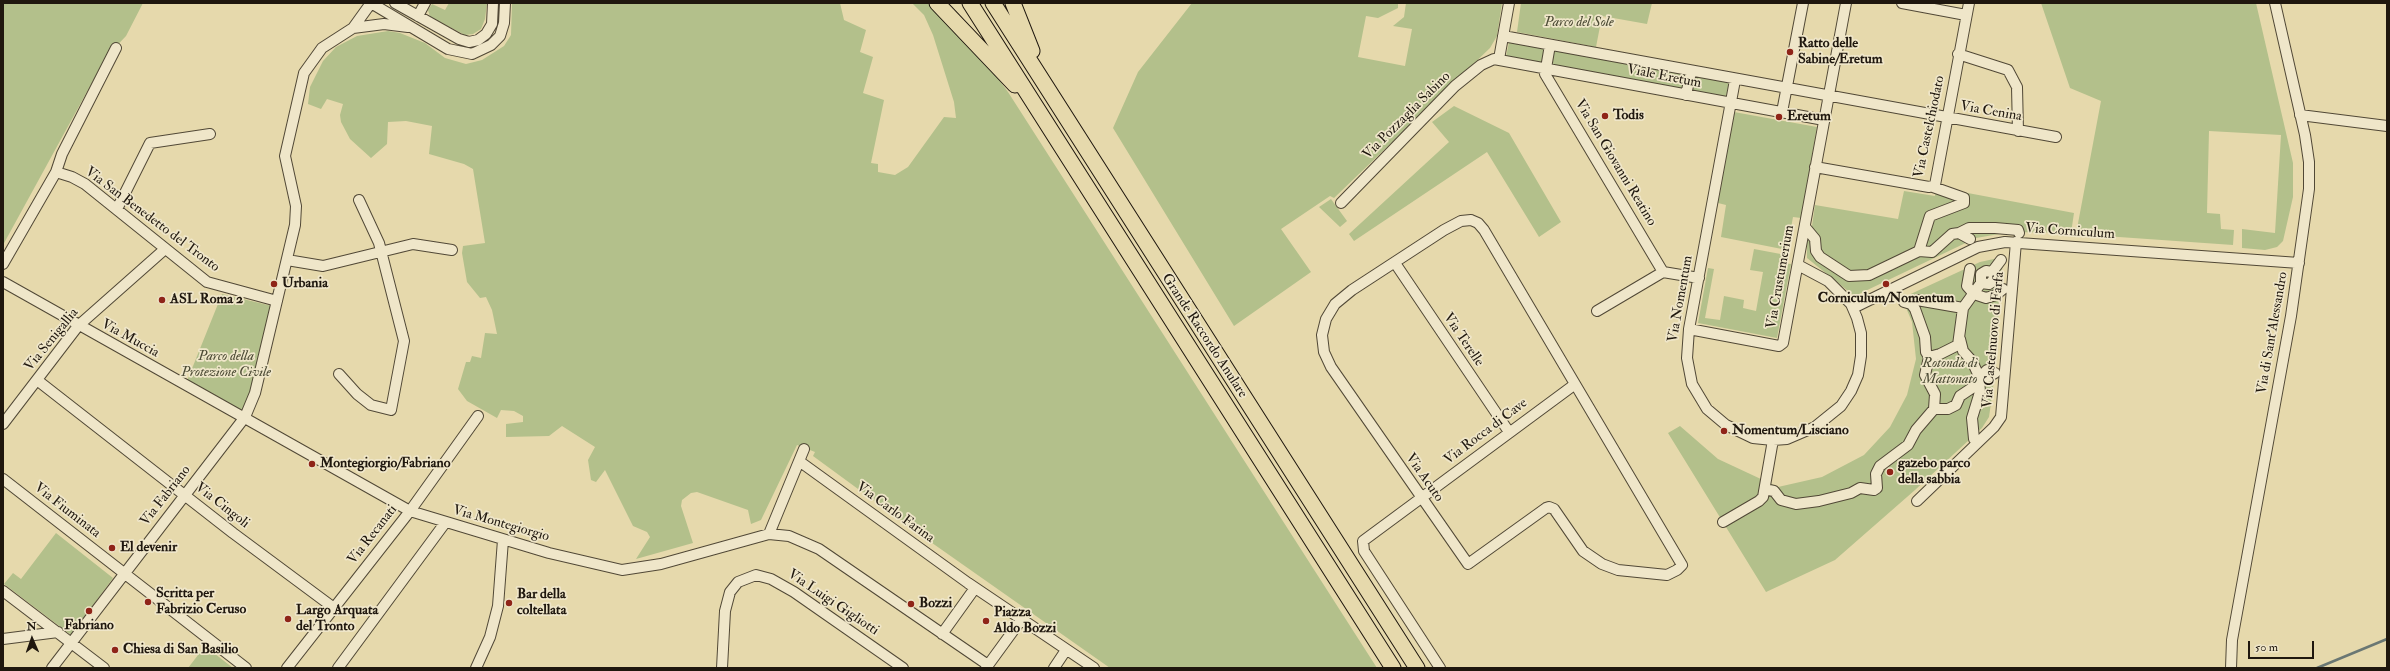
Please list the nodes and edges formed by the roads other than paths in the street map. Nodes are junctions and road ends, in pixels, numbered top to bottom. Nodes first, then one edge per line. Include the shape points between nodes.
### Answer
1 (371, 3) edge
2 (395, 3) edge
3 (426, 3) edge
4 (493, 3) edge
5 (505, 3) edge
6 (937, 3) edge
7 (970, 3) edge
8 (993, 3) edge
9 (1013, 3) edge
10 (1509, 3) edge
11 (1803, 3) edge
12 (1846, 3) edge
13 (1902, 3) edge
14 (1969, 3) edge
15 (2275, 3) edge
16 (1966, 15) junction
17 (418, 16) junction
18 (353, 28) junction
19 (414, 28) junction
20 (1503, 36) junction
21 (1550, 45) junction
22 (116, 48) dead end
23 (1958, 54) junction
24 (1499, 59) junction
25 (1545, 69) junction
26 (1691, 72) junction
27 (1735, 80) junction
28 (1046, 86) junction
29 (1787, 89) junction
30 (1686, 95) junction
31 (1828, 97) junction
32 (1032, 100) junction
33 (1730, 104) junction
34 (1782, 112) junction
35 (2300, 116) junction
36 (1948, 118) junction
37 (1824, 120) junction
38 (2387, 126) edge
39 (2018, 131) junction
40 (210, 134) dead end
41 (2056, 138) dead end
42 (1815, 167) junction
43 (56, 172) junction
44 (1933, 187) junction
45 (359, 200) dead end
46 (1341, 203) dead end
47 (116, 209) junction
48 (1805, 227) junction
49 (1959, 232) junction
50 (2018, 238) junction
51 (1970, 239) dead end
52 (165, 249) junction
53 (452, 250) dead end
54 (382, 251) junction
55 (1919, 251) junction
56 (287, 260) junction
57 (2001, 260) dead end
58 (1395, 263) junction
59 (2299, 263) junction
60 (3, 264) edge
61 (1798, 265) junction
62 (1970, 269) dead end
63 (1663, 272) junction
64 (1699, 278) junction
65 (3, 282) edge
66 (2003, 289) dead end
67 (1974, 294) junction
68 (277, 302) junction
69 (1853, 308) junction
70 (1963, 308) junction
71 (1597, 311) dead end
72 (78, 326) junction
73 (1689, 329) junction
74 (1960, 339) junction
75 (1929, 357) junction
76 (339, 374) dead end
77 (1980, 377) junction
78 (37, 380) junction
79 (1574, 385) junction
80 (1934, 410) junction
81 (478, 416) dead end
82 (245, 417) junction
83 (3, 424) edge
84 (1509, 432) junction
85 (1974, 439) dead end
86 (1773, 440) junction
87 (804, 449) dead end
88 (798, 461) junction
89 (3, 479) edge
90 (1770, 490) dead end
91 (184, 495) junction
92 (1421, 498) junction
93 (1917, 501) dead end
94 (410, 511) junction
95 (1723, 522) dead end
96 (445, 523) junction
97 (768, 534) junction
98 (504, 540) junction
99 (125, 573) junction
100 (975, 588) junction
101 (3, 590) edge
102 (334, 608) junction
103 (1022, 620) junction
104 (58, 632) junction
105 (942, 634) junction
106 (3, 639) edge
107 (72, 642) junction
108 (1066, 650) junction
109 (987, 666) edge
110 (52, 668) edge
111 (104, 668) edge
112 (246, 668) edge
113 (287, 668) edge
114 (338, 668) edge
115 (476, 668) edge
116 (723, 668) edge
117 (903, 668) edge
118 (1054, 668) edge
119 (1094, 668) edge
120 (1393, 668) edge
121 (1417, 668) edge
122 (1440, 668) edge
123 (2231, 668) edge

1 - 18 street
1 - 19 street
2 - 17 street
3 - 17 street
4 - 17 street via 492,24 486,34 478,40 469,42
5 - 19 street via 504,23 500,36 491,46 472,54 458,53
6 - 32 highway via 1005,76
7 - 32 highway, Grande Raccordo Anulare
8 - 28 highway, Grande Raccordo Anulare
9 - 28 highway
10 - 20 street
11 - 29 street
12 - 31 street, Via Crustumerium
13 - 16 street
14 - 16 street, Via Castelchiodato
15 - 35 street, Via di Sant'Alessandro
16 - 23 street, Via Castelchiodato
18 - 19 street via 384,24
18 - 56 street, Via Fabriano via 322,48 304,73 285,156 296,217
20 - 21 street, Viale Eretum
20 - 24 street
21 - 25 street
21 - 26 street, Viale Eretum
22 - 43 street via 62,154
23 - 36 street, Via Castelchiodato
23 - 39 street via 2008,70 2017,87
24 - 25 street, Viale Eretum
24 - 46 street, Via Pozzaglia Sabino via 1485,62 1455,86
25 - 30 street, Viale Eretum
25 - 63 street, Via San Giovanni Reatino via 1545,74
26 - 27 street, Viale Eretum
26 - 30 street
27 - 29 street, Viale Eretum
27 - 33 street, Via Nomentum
28 - 121 highway, Grande Raccordo Anulare
29 - 31 street, Viale Eretum
29 - 34 street
30 - 33 street, Viale Eretum
31 - 36 street, Via Cenina
31 - 37 street, Via Crustumerium
32 - 120 highway, Grande Raccordo Anulare
33 - 34 street, Viale Eretum
33 - 64 street, Via Nomentum
34 - 37 street, Viale Eretum
35 - 38 street
35 - 59 street, Via di Sant'Alessandro via 2308,149 2309,176
36 - 39 street, Via Cenina
36 - 44 street, Via Castelchiodato
37 - 42 street, Via Crustumerium
39 - 41 street, Via Cenina
40 - 47 street via 150,143
42 - 44 street, Via Castelchiodato
42 - 48 street, Via Crustumerium
43 - 47 street, Via San Benedetto del Tronto via 72,177
43 - 60 street
44 - 55 street via 1964,198 1964,203 1930,216
45 - 54 street
47 - 52 street, Via San Benedetto del Tronto
48 - 55 street via 1815,239 1816,251 1820,257 1849,276 1869,275
48 - 61 street, Via Crustumerium
49 - 50 street via 1969,228 2018,230
49 - 51 street
49 - 55 street via 1952,234 1932,252
50 - 59 street, Via Corniculum
50 - 69 street, Via Corniculum via 1978,247
50 - 93 street, Via Castelnuovo di Farfa via 2001,417 1994,427
52 - 68 street, Via San Benedetto del Tronto via 207,282
52 - 72 street, Via Senigallia
53 - 54 street via 419,244
54 - 56 street via 323,266
54 - 76 street via 404,341 391,410 371,405
56 - 68 street, Via Fabriano
57 - 67 street via 1992,272 1986,271 1981,274 1981,283
58 - 79 street, Via Acuto via 1456,224 1468,220 1478,223
58 - 84 street, Via Terelle
58 - 92 street, Via Acuto via 1335,304 1323,326 1323,347 1331,367
59 - 123 street, Via di Sant'Alessandro via 2232,640
61 - 69 street, Via Nomentum via 1828,281 1847,298
61 - 73 street, Via Crustumerium via 1784,342 1780,346
62 - 67 street via 1967,286
63 - 64 street
63 - 71 street
64 - 73 street, Via Nomentum
65 - 72 street, Via Muccia
66 - 67 street via 1996,295 1986,298
67 - 70 street
68 - 82 street, Via Fabriano via 255,393
69 - 86 street, Via Nomentum via 1860,328 1861,356 1858,375 1848,397 1834,414 1815,427 1794,437
70 - 74 street
70 - 75 street via 1917,300 1907,303 1925,337
72 - 78 street, Via Senigallia
72 - 82 street, Via Muccia
73 - 86 street, Via Nomentum via 1686,349 1688,366 1692,384 1703,404 1717,418 1735,430 1753,438
74 - 75 street via 1951,349
74 - 77 street via 1963,351 1972,361
75 - 80 street via 1925,375 1935,394
77 - 80 street via 1978,384 1960,396 1956,405 1941,411
77 - 85 street via 1980,392 1972,418
78 - 83 street, Via Senigallia
78 - 91 street, Via Cingoli
79 - 84 street, Via Rocca di Cave
79 - 92 street, Via Acuto via 1682,565 1677,570 1667,574 1618,570 1602,564 1583,551 1554,509 1549,507 1468,564
80 - 90 street via 1916,430 1908,445 1880,466 1876,474 1877,488 1874,490 1860,488 1851,493 1796,504 1781,500
81 - 94 street, Via Recanati
82 - 91 street, Via Fabriano
82 - 94 street, Via Montegiorgio
84 - 92 street, Via Rocca di Cave
86 - 95 street via 1763,497 1759,502
87 - 88 street
88 - 97 street
88 - 100 street, Via Carlo Farina
89 - 99 street, Via Fiuminata
91 - 99 street, Via Fabriano
91 - 102 street, Via Cingoli
92 - 122 street, Via Rocca di Cave via 1365,538 1362,548
94 - 96 street, Via Montegiorgio
94 - 102 street, Via Recanati
96 - 98 street, Via Montegiorgio
96 - 114 street
97 - 98 street, Via Montegiorgio via 661,564 628,570 593,564
97 - 105 street via 794,538 819,548
98 - 115 street via 498,606 490,637
99 - 107 street, Via Fabriano
99 - 112 street, Via Fiuminata
100 - 103 street
100 - 105 street
101 - 104 street
102 - 113 street, Via Recanati
103 - 108 street
103 - 109 street
104 - 106 street
104 - 107 street
105 - 109 street
107 - 110 street, Via Fabriano
107 - 111 street
108 - 118 street
108 - 119 street
116 - 117 street, Via Luigi Gigliotti via 725,611 730,592 738,582 756,575 771,579 794,592

